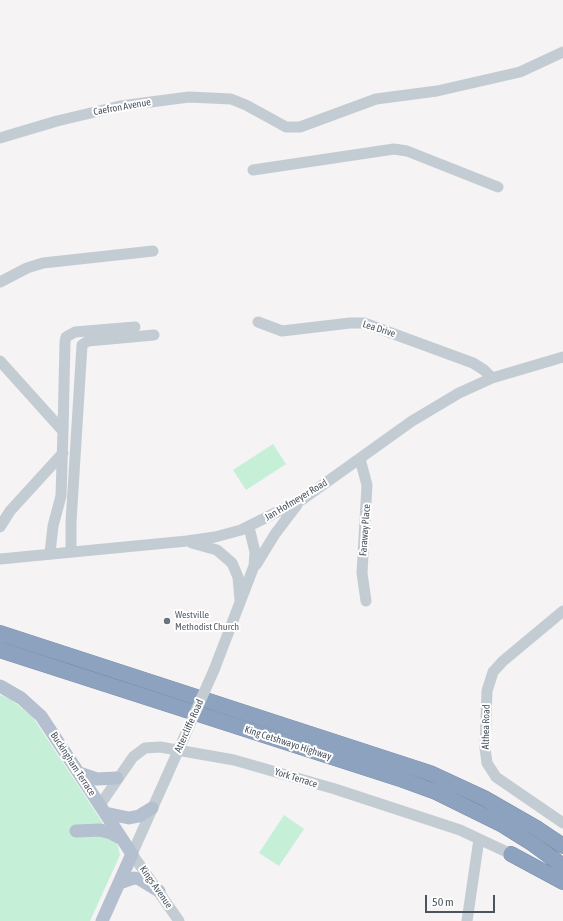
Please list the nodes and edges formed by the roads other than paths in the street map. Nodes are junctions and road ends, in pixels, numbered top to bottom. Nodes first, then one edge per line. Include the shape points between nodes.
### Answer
1 (563, 52) edge
2 (0, 138) edge
3 (253, 170) dead end
4 (498, 186) dead end
5 (153, 251) dead end
6 (0, 282) edge
7 (258, 322) dead end
8 (135, 327) dead end
9 (154, 335) dead end
10 (563, 357) edge
11 (0, 361) edge
12 (492, 378) junction
13 (63, 431) junction
14 (63, 453) junction
15 (360, 459) junction
16 (303, 499) junction
17 (0, 527) edge
18 (249, 527) junction
19 (187, 541) junction
20 (71, 552) junction
21 (50, 554) junction
22 (0, 559) edge
23 (252, 573) junction
24 (366, 601) dead end
25 (240, 605) junction
26 (563, 611) edge
27 (0, 633) edge
28 (0, 650) edge
29 (0, 686) edge
30 (79, 773) junction
31 (117, 778) junction
32 (152, 808) junction
33 (102, 809) junction
34 (563, 823) edge
35 (76, 831) dead end
36 (122, 839) junction
37 (479, 839) junction
38 (563, 846) edge
39 (132, 854) junction
40 (511, 854) joint
41 (563, 866) edge
42 (563, 882) edge
43 (120, 883) junction
44 (160, 891) junction
45 (102, 921) edge
46 (179, 921) edge
47 (467, 921) edge

1 - 2 street, Caefron Avenue via 520,72 437,91 376,99 300,126 286,127 231,99 208,97 140,102 99,110
3 - 4 street via 394,149 407,151
5 - 6 street via 43,263
7 - 12 street, Lea Drive via 282,331 364,323 478,365
8 - 13 street via 75,332 66,337
9 - 20 street via 88,341 82,345 71,514
10 - 12 street, Jan Hofmeyer Road
11 - 13 street
12 - 15 street, Jan Hofmeyer Road via 460,392 428,411
13 - 14 street
14 - 17 street via 10,511
14 - 21 street via 60,503 53,526
15 - 16 street, Jan Hofmeyer Road
15 - 24 street, Faraway Place via 368,485 362,573
16 - 18 street, Jan Hofmeyer Road
16 - 23 street via 275,534
18 - 19 street, Jan Hofmeyer Road via 215,537
18 - 23 street, Attercliffe Road via 255,552
19 - 20 street, Jan Hofmeyer Road
19 - 25 street via 211,548 232,563 238,578
20 - 21 street, Jan Hofmeyer Road
21 - 22 street, Jan Hofmeyer Road
23 - 25 street, Attercliffe Road
25 - 32 street, Attercliffe Road, bridge
26 - 34 street, Althea Road via 497,668 490,678 487,691 485,748 487,763 502,783
27 - 38 highway, King Cetshwayo Highway via 430,773 484,798
28 - 41 highway, King Cetshwayo Highway via 436,792 501,824
29 - 30 main road, Buckingham Terrace via 21,698 41,716
30 - 31 main road via 97,779
30 - 33 main road, Buckingham Terrace
31 - 33 street, York Terrace
31 - 37 street, York Terrace via 133,757 145,748 201,754 252,765 336,790 440,823
32 - 33 main road via 139,816 129,818
32 - 39 street, Attercliffe Road
33 - 36 main road, Buckingham Terrace
35 - 36 main road via 100,830
36 - 39 main road, Buckingham Terrace
37 - 40 street, York Terrace
37 - 47 street
39 - 43 main road, Attercliffe Road
39 - 44 street, Kings Avenue
40 - 42 highway
43 - 44 main road via 134,878 139,879
43 - 45 main road, Attercliffe Road
44 - 46 street, Kings Avenue

